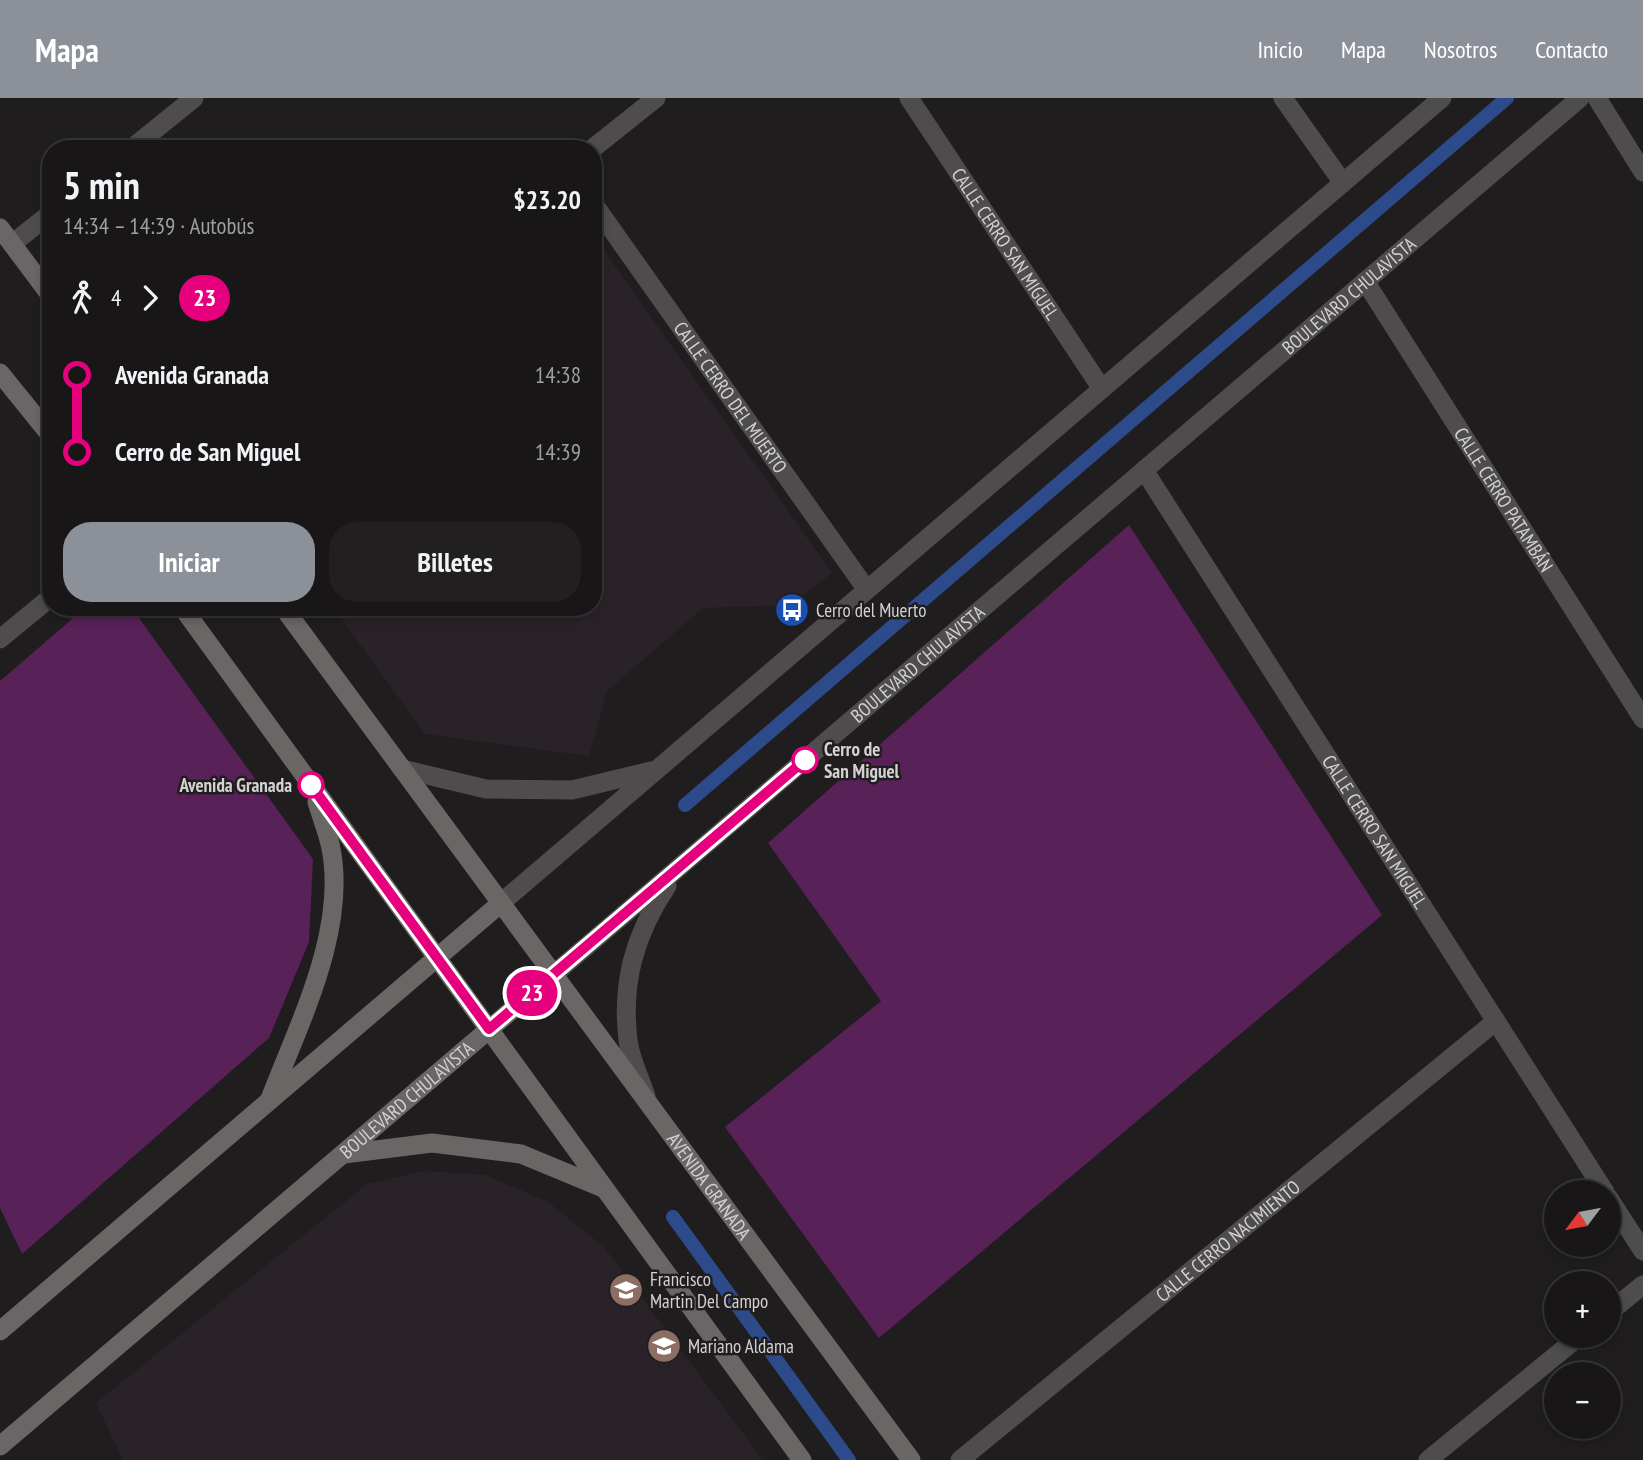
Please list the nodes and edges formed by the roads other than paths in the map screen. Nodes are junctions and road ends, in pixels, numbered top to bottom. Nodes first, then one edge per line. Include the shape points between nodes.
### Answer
1 (194, 98) edge
2 (656, 98) edge
3 (909, 98) edge
4 (1283, 98) edge
5 (1441, 98) edge
6 (1580, 98) edge
7 (1597, 98) edge
8 (142, 140) edge
9 (602, 141) edge
10 (1643, 172) edge
11 (1343, 183) junction
12 (602, 216) edge
13 (42, 220) edge
14 (0, 228) edge
15 (12, 244) junction
16 (1365, 281) junction
17 (42, 284) edge
18 (0, 373) edge
19 (1102, 389) junction
20 (42, 425) edge
21 (1144, 470) junction
22 (867, 590) junction
23 (42, 604) edge
24 (189, 616) edge
25 (290, 616) edge
26 (0, 639) edge
27 (1643, 719) edge
28 (402, 769) junction
29 (656, 770) junction
30 (311, 785) junction
31 (679, 867) junction
32 (501, 903) junction
33 (436, 957) junction
34 (554, 974) junction
35 (1496, 1021) junction
36 (489, 1029) junction
37 (647, 1101) junction
38 (269, 1102) junction
39 (342, 1154) junction
40 (1597, 1180) edge
41 (604, 1188) junction
42 (1621, 1217) edge
43 (1643, 1251) edge
44 (1643, 1285) edge
45 (1621, 1303) edge
46 (0, 1331) edge
47 (1565, 1348) edge
48 (0, 1446) edge
49 (802, 1460) edge
50 (911, 1460) edge
51 (960, 1460) edge
52 (1428, 1460) edge

1 - 8 street
2 - 9 street
3 - 19 street, CALLE CERRO SAN MIGUEL
4 - 11 street
5 - 11 street
6 - 16 street, BOULEVARD CHULAVISTA
7 - 10 street
11 - 19 street
12 - 22 street, CALLE CERRO DEL MUERTO
13 - 15 street
14 - 15 main road
15 - 17 main road
16 - 21 street, BOULEVARD CHULAVISTA
16 - 27 street, CALLE CERRO PATAMBÁN
18 - 20 main road
19 - 22 street
21 - 31 street, BOULEVARD CHULAVISTA
21 - 35 street, CALLE CERRO SAN MIGUEL
22 - 29 street
23 - 26 street
24 - 30 main road
25 - 28 main road, AVENIDA GRANADA
28 - 29 street via 486,789 572,790
28 - 32 main road, AVENIDA GRANADA
29 - 32 street
30 - 33 main road
30 - 38 main road via 331,846 333,910 318,972
31 - 34 street, BOULEVARD CHULAVISTA
31 - 37 street via 645,919 627,978 628,1041
32 - 33 main road
32 - 34 main road, AVENIDA GRANADA
33 - 36 main road
33 - 38 main road
34 - 36 main road, BOULEVARD CHULAVISTA
34 - 37 main road, AVENIDA GRANADA
35 - 40 street, CALLE CERRO SAN MIGUEL
35 - 51 street, CALLE CERRO NACIMIENTO
36 - 39 main road, BOULEVARD CHULAVISTA
36 - 41 main road
37 - 50 main road, AVENIDA GRANADA
38 - 46 main road
39 - 41 main road via 432,1143 521,1154
39 - 48 main road, BOULEVARD CHULAVISTA
41 - 49 main road
42 - 43 street
44 - 45 street
47 - 52 street

